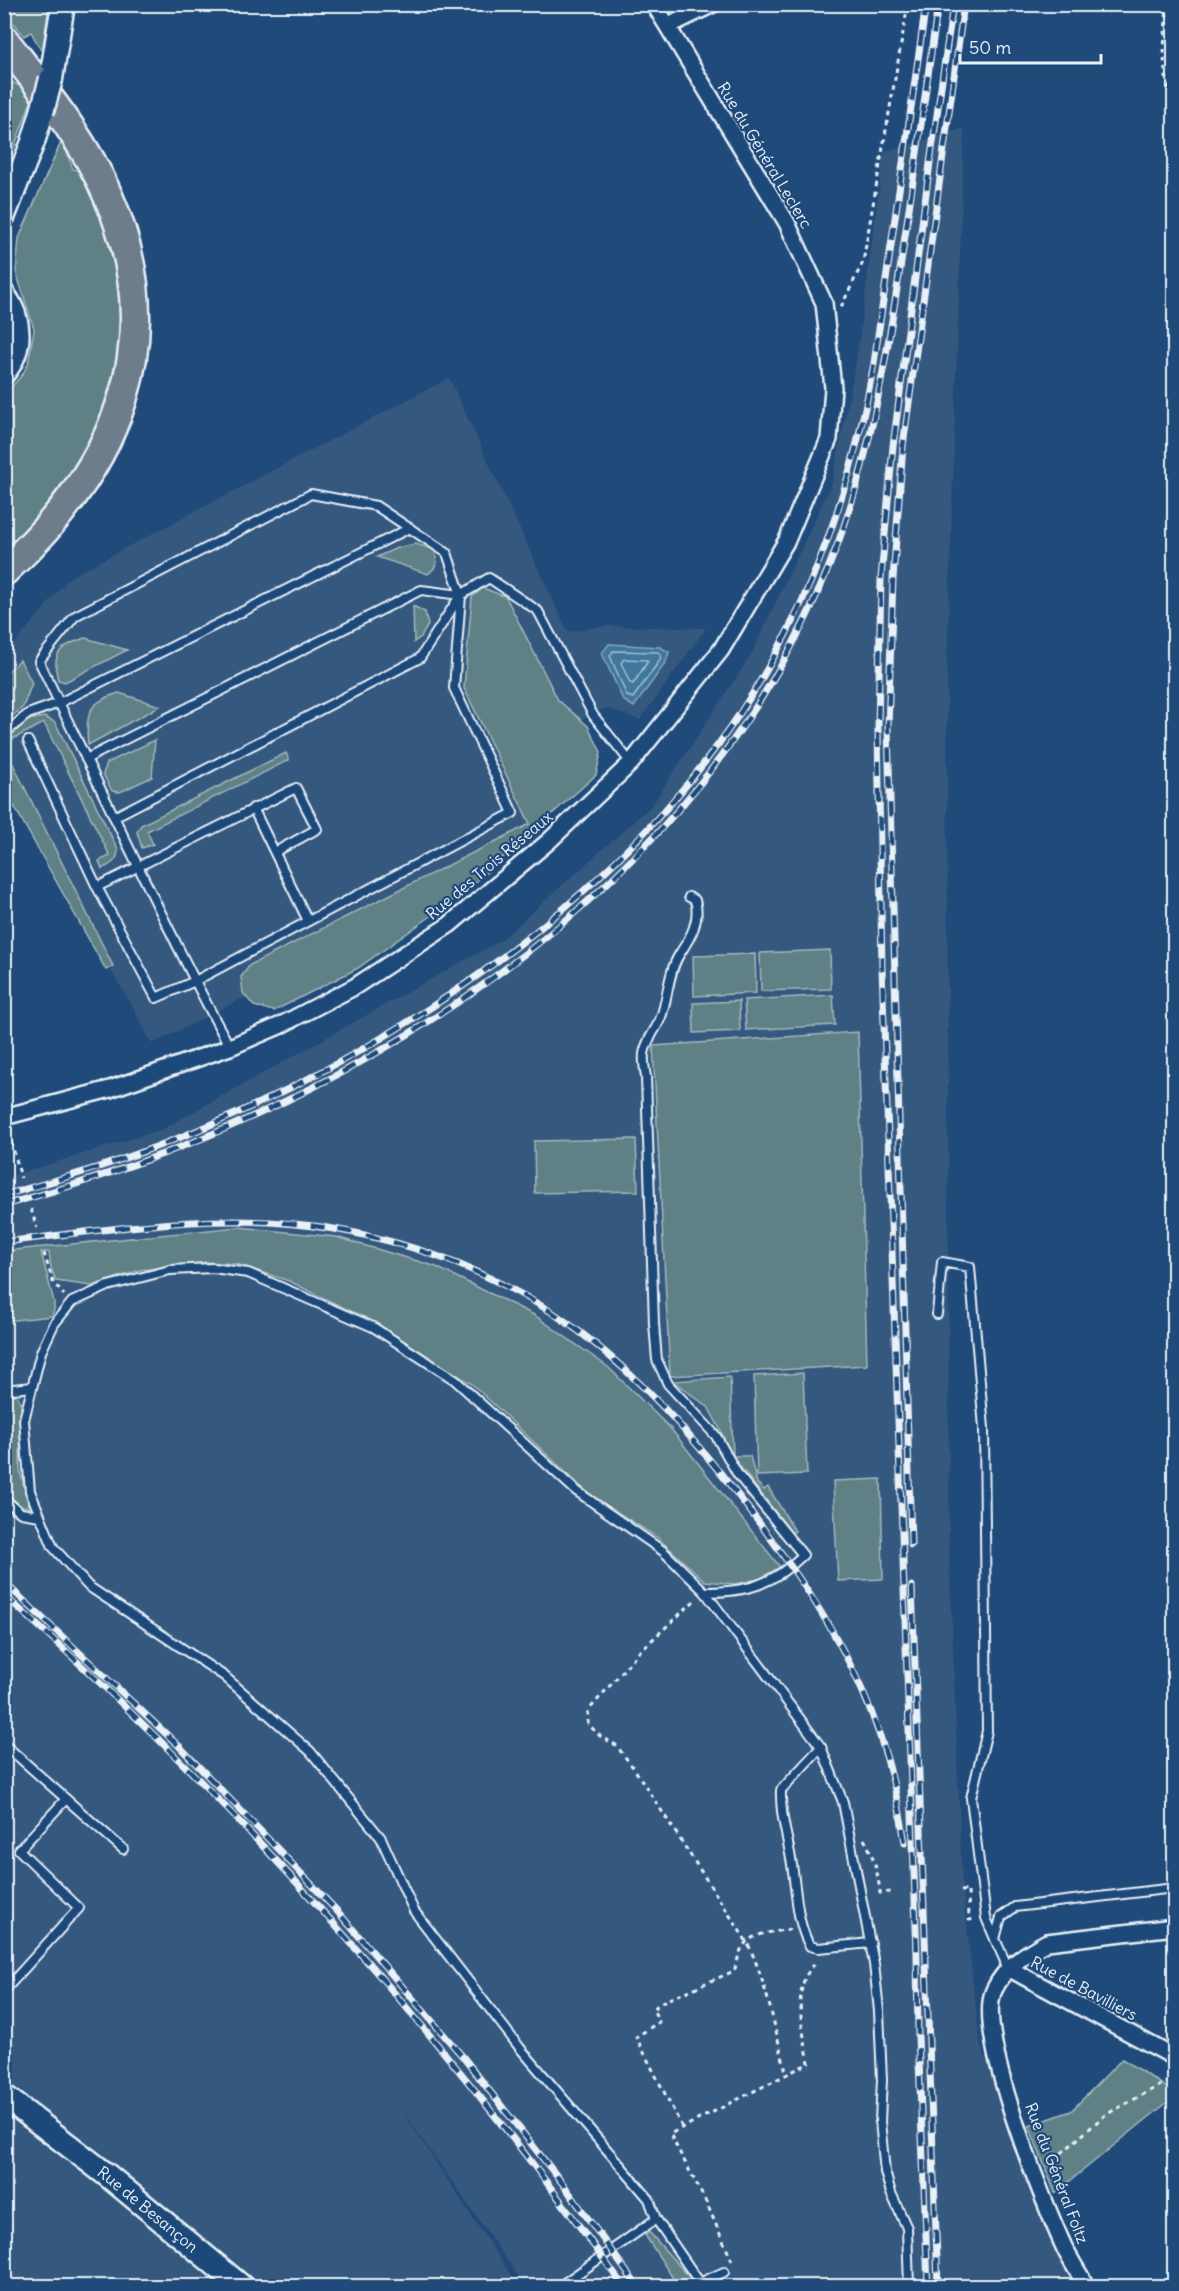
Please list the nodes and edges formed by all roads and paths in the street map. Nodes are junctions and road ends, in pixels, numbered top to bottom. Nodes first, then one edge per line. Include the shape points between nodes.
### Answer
1 (63, 4) edge
2 (654, 4) edge
3 (713, 4) edge
4 (908, 4) edge
5 (1167, 4) edge
6 (668, 26) junction
7 (4, 40) edge
8 (1174, 99) edge
9 (4, 215) edge
10 (4, 296) edge
11 (826, 324) junction
12 (4, 372) edge
13 (829, 439) joint
14 (410, 528) junction
15 (4, 571) edge
16 (460, 595) junction
17 (59, 703) junction
18 (4, 734) edge
19 (28, 741) dead end
20 (86, 759) junction
21 (631, 763) junction
22 (253, 808) junction
23 (114, 817) junction
24 (275, 852) junction
25 (137, 866) junction
26 (98, 887) junction
27 (689, 897) dead end
28 (308, 921) junction
29 (195, 981) junction
30 (230, 1047) junction
31 (5, 1117) edge
32 (21, 1178) dead end
33 (32, 1209) dead end
34 (38, 1228) dead end
35 (44, 1253) dead end
36 (72, 1302) junction
37 (938, 1314) dead end
38 (32, 1387) junction
39 (4, 1390) edge
40 (4, 1499) edge
41 (40, 1516) junction
42 (705, 1592) junction
43 (4, 1744) edge
44 (821, 1747) junction
45 (66, 1799) junction
46 (123, 1849) dead end
47 (1174, 1888) edge
48 (802, 1927) junction
49 (1174, 1927) edge
50 (995, 1939) junction
51 (747, 1942) junction
52 (871, 1943) junction
53 (816, 1963) dead end
54 (1008, 1968) junction
55 (4, 1991) edge
56 (1174, 2057) edge
57 (787, 2075) junction
58 (1174, 2078) edge
59 (4, 2096) edge
60 (682, 2127) junction
61 (1035, 2176) junction
62 (656, 2219) junction
63 (724, 2272) joint
64 (241, 2286) edge
65 (560, 2286) edge
66 (909, 2286) edge
67 (1086, 2286) edge

1 - 9 main road, bridge via 42,112
2 - 6 street, Rue du Général Leclerc
3 - 6 street
4 - 11 path via 863,262 834,323
5 - 8 path via 1165,66
6 - 11 street, Rue du Général Leclerc via 788,223 824,303
7 - 15 highway via 82,146 108,195 130,266 136,329 122,404 98,459 62,510
10 - 12 main road via 16,316 18,338
11 - 13 street, Rue du Général Leclerc via 833,388
13 - 21 street, Rue des Trois Réseaux via 787,540 721,650
14 - 16 lane via 447,553
14 - 17 lane
14 - 17 lane via 376,506 311,494 75,616 39,661
16 - 20 lane via 421,590
16 - 21 lane via 489,578 537,611 593,715
16 - 23 lane via 420,658
16 - 28 lane via 453,688 513,813
17 - 18 lane via 28,714
17 - 20 lane
19 - 26 lane
20 - 23 lane
21 - 30 street, Rue des Trois Réseaux via 549,841 449,925 354,987
22 - 24 lane
22 - 24 lane via 296,788 316,830
22 - 25 lane
23 - 25 lane
24 - 28 lane
25 - 26 lane
25 - 29 lane
26 - 29 lane via 156,998
27 - 42 lane via 696,900 698,911 692,935 679,955 661,1019 647,1039 644,1056 657,1360 668,1384 716,1436 738,1475 803,1555 770,1581 753,1588
28 - 29 lane
29 - 30 lane
30 - 31 street, Rue des Trois Réseaux via 110,1089
31 - 32 path
33 - 34 path
35 - 36 path via 53,1282
36 - 38 lane via 45,1342
36 - 42 lane via 108,1286 170,1269 213,1268 249,1273 373,1327 455,1380 574,1490 663,1551
37 - 50 lane via 942,1262 970,1267 984,1428 987,1731 971,1798 986,1918
38 - 39 lane
38 - 41 lane via 24,1420 30,1491
40 - 41 lane via 21,1513
41 - 62 lane via 53,1547 88,1586 224,1676 310,1751 381,1838 414,1911 520,2048 649,2199
42 - 44 lane
42 - 51 path via 639,1652 588,1711 588,1724 616,1745 635,1770
43 - 45 lane
44 - 48 lane via 781,1790 780,1806
44 - 52 lane via 843,1802
45 - 46 lane
45 - 55 lane via 19,1850 79,1908
47 - 50 lane via 1015,1907 1001,1917
48 - 51 path via 767,1933
48 - 52 lane via 810,1946 818,1948
49 - 54 street via 1047,1942
50 - 54 lane
51 - 57 path via 767,1998
51 - 60 path via 734,1971 662,2002 652,2009 660,2022 636,2037
52 - 66 lane via 879,2011 880,2121 885,2172 907,2228
53 - 57 path via 809,1968 800,1994 808,2063
54 - 56 street, Rue de Bavilliers
54 - 61 street, Rue du Général Foltz via 993,1991 989,2017 993,2044
57 - 60 path
58 - 61 path via 1105,2115
59 - 64 main road, Rue de Besançon
60 - 63 path via 670,2134 735,2268
61 - 67 street, Rue du Général Foltz via 1065,2248
62 - 63 lane via 700,2283
62 - 65 lane

